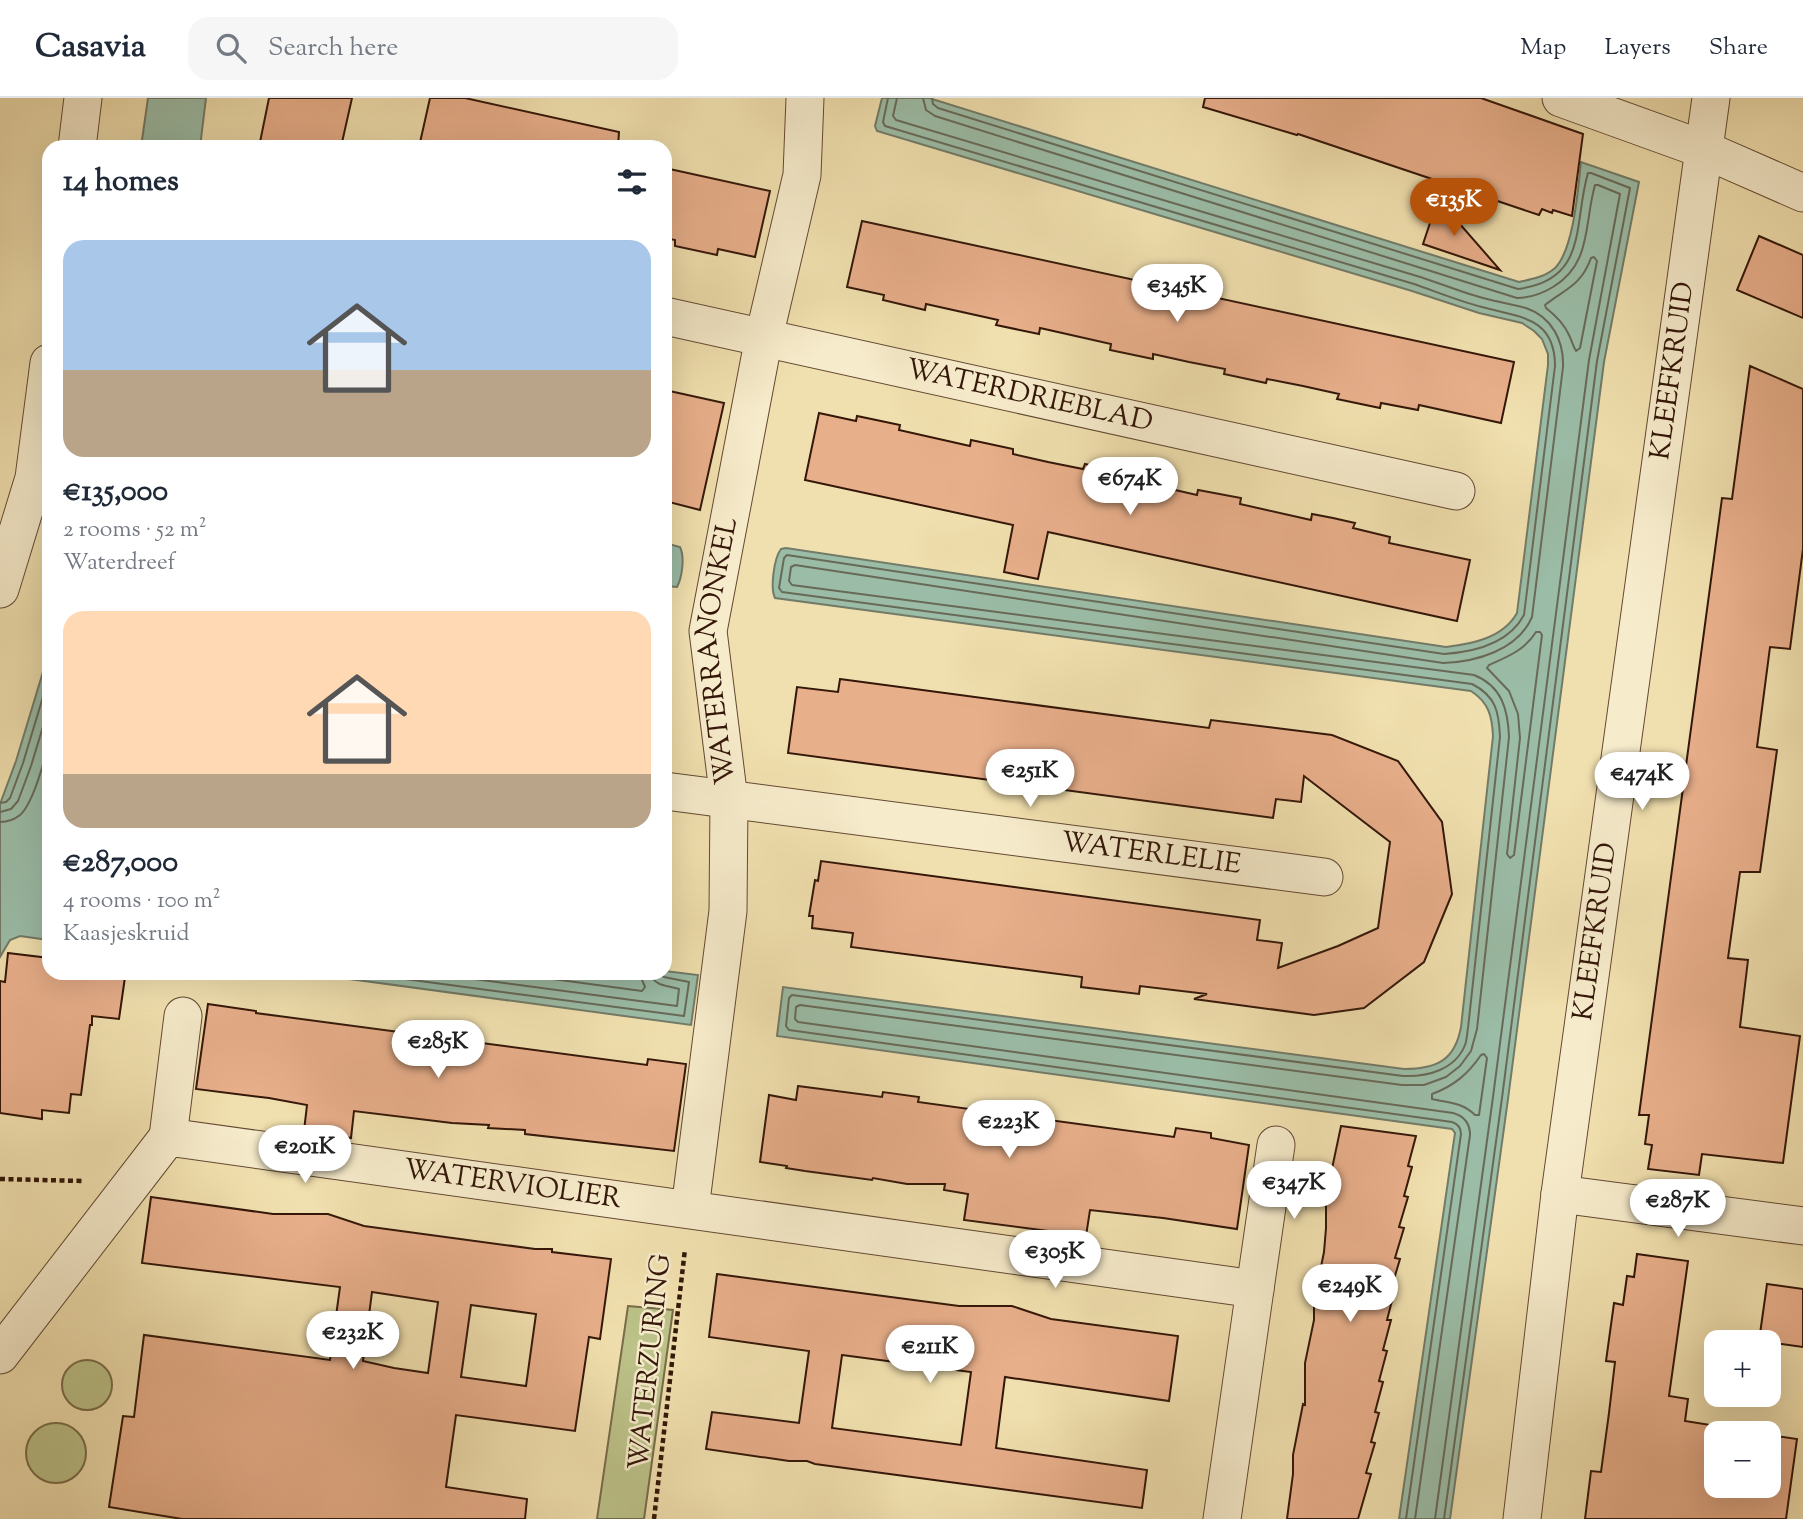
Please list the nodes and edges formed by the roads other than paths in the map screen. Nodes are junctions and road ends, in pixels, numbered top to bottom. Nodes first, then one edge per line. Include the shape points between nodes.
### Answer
1 (83, 98) edge
2 (805, 98) edge
3 (1561, 98) edge
4 (1711, 98) edge
5 (78, 140) edge
6 (1705, 150) junction
7 (1803, 194) edge
8 (672, 317) edge
9 (764, 337) junction
10 (42, 417) edge
11 (1456, 491) dead end
12 (0, 589) edge
13 (672, 792) edge
14 (729, 800) junction
15 (1324, 877) dead end
16 (184, 1016) dead end
17 (168, 1137) junction
18 (1276, 1145) dead end
19 (1560, 1194) junction
20 (690, 1209) junction
21 (1803, 1226) edge
22 (1255, 1289) junction
23 (0, 1354) edge
24 (1222, 1519) edge
25 (1522, 1519) edge

1 - 5 street
2 - 9 street, WATERRANONKEL via 802,174
3 - 6 street
4 - 6 street, KLEEFKRUID
6 - 7 street
6 - 19 street, KLEEFKRUID
8 - 9 street, WATERDRIEBLAD
9 - 11 street, WATERDRIEBLAD
9 - 14 street, WATERRANONKEL via 708,631
10 - 12 street via 34,478
13 - 14 street, WATERLELIE
14 - 15 street, WATERLELIE
14 - 20 street, WATERRANONKEL via 728,911
16 - 17 street
17 - 20 street, WATERVIOLIER
17 - 23 street
18 - 22 street
19 - 21 street
19 - 25 street, KLEEFKRUID
20 - 22 street, WATERVIOLIER
22 - 24 street

